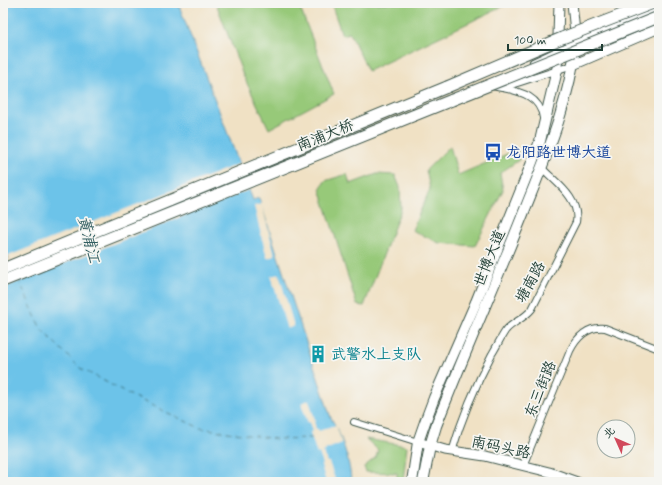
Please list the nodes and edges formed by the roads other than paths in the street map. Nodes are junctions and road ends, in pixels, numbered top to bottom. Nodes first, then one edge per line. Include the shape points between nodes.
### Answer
1 (559, 3) edge
2 (572, 3) edge
3 (653, 3) edge
4 (658, 18) edge
5 (576, 42) junction
6 (557, 51) junction
7 (573, 65) junction
8 (557, 70) junction
9 (502, 88) junction
10 (540, 140) junction
11 (542, 168) junction
12 (3, 268) edge
13 (3, 281) edge
14 (659, 348) edge
15 (354, 422) dead end
16 (418, 442) junction
17 (430, 446) junction
18 (452, 452) junction
19 (523, 466) junction
20 (412, 482) edge
21 (423, 482) edge
22 (577, 482) edge

1 - 6 main road
2 - 5 main road
3 - 12 highway, 南浦大桥, bridge
4 - 5 main road
4 - 7 main road
4 - 13 highway, 南浦大桥, bridge
5 - 6 street
5 - 7 main road, 世博大道
6 - 8 main road
6 - 9 street via 484,84
7 - 8 street
7 - 11 main road, 世博大道 via 568,90
8 - 9 street
8 - 10 main road, 世博大道
9 - 10 street via 526,94 538,104 543,122
10 - 16 main road, 世博大道
11 - 17 main road, 世博大道 via 448,394
11 - 18 street, 塘南路 via 572,200 576,210 576,222 532,309 505,332 479,379
14 - 19 street, 东三街路 via 605,328 592,329 579,338 570,351
15 - 16 street
16 - 17 main road, 南码头路
16 - 20 main road, 世博大道
17 - 18 main road, 南码头路
17 - 21 main road, 世博大道
18 - 19 main road, 南码头路 via 485,456
19 - 22 main road, 南码头路

